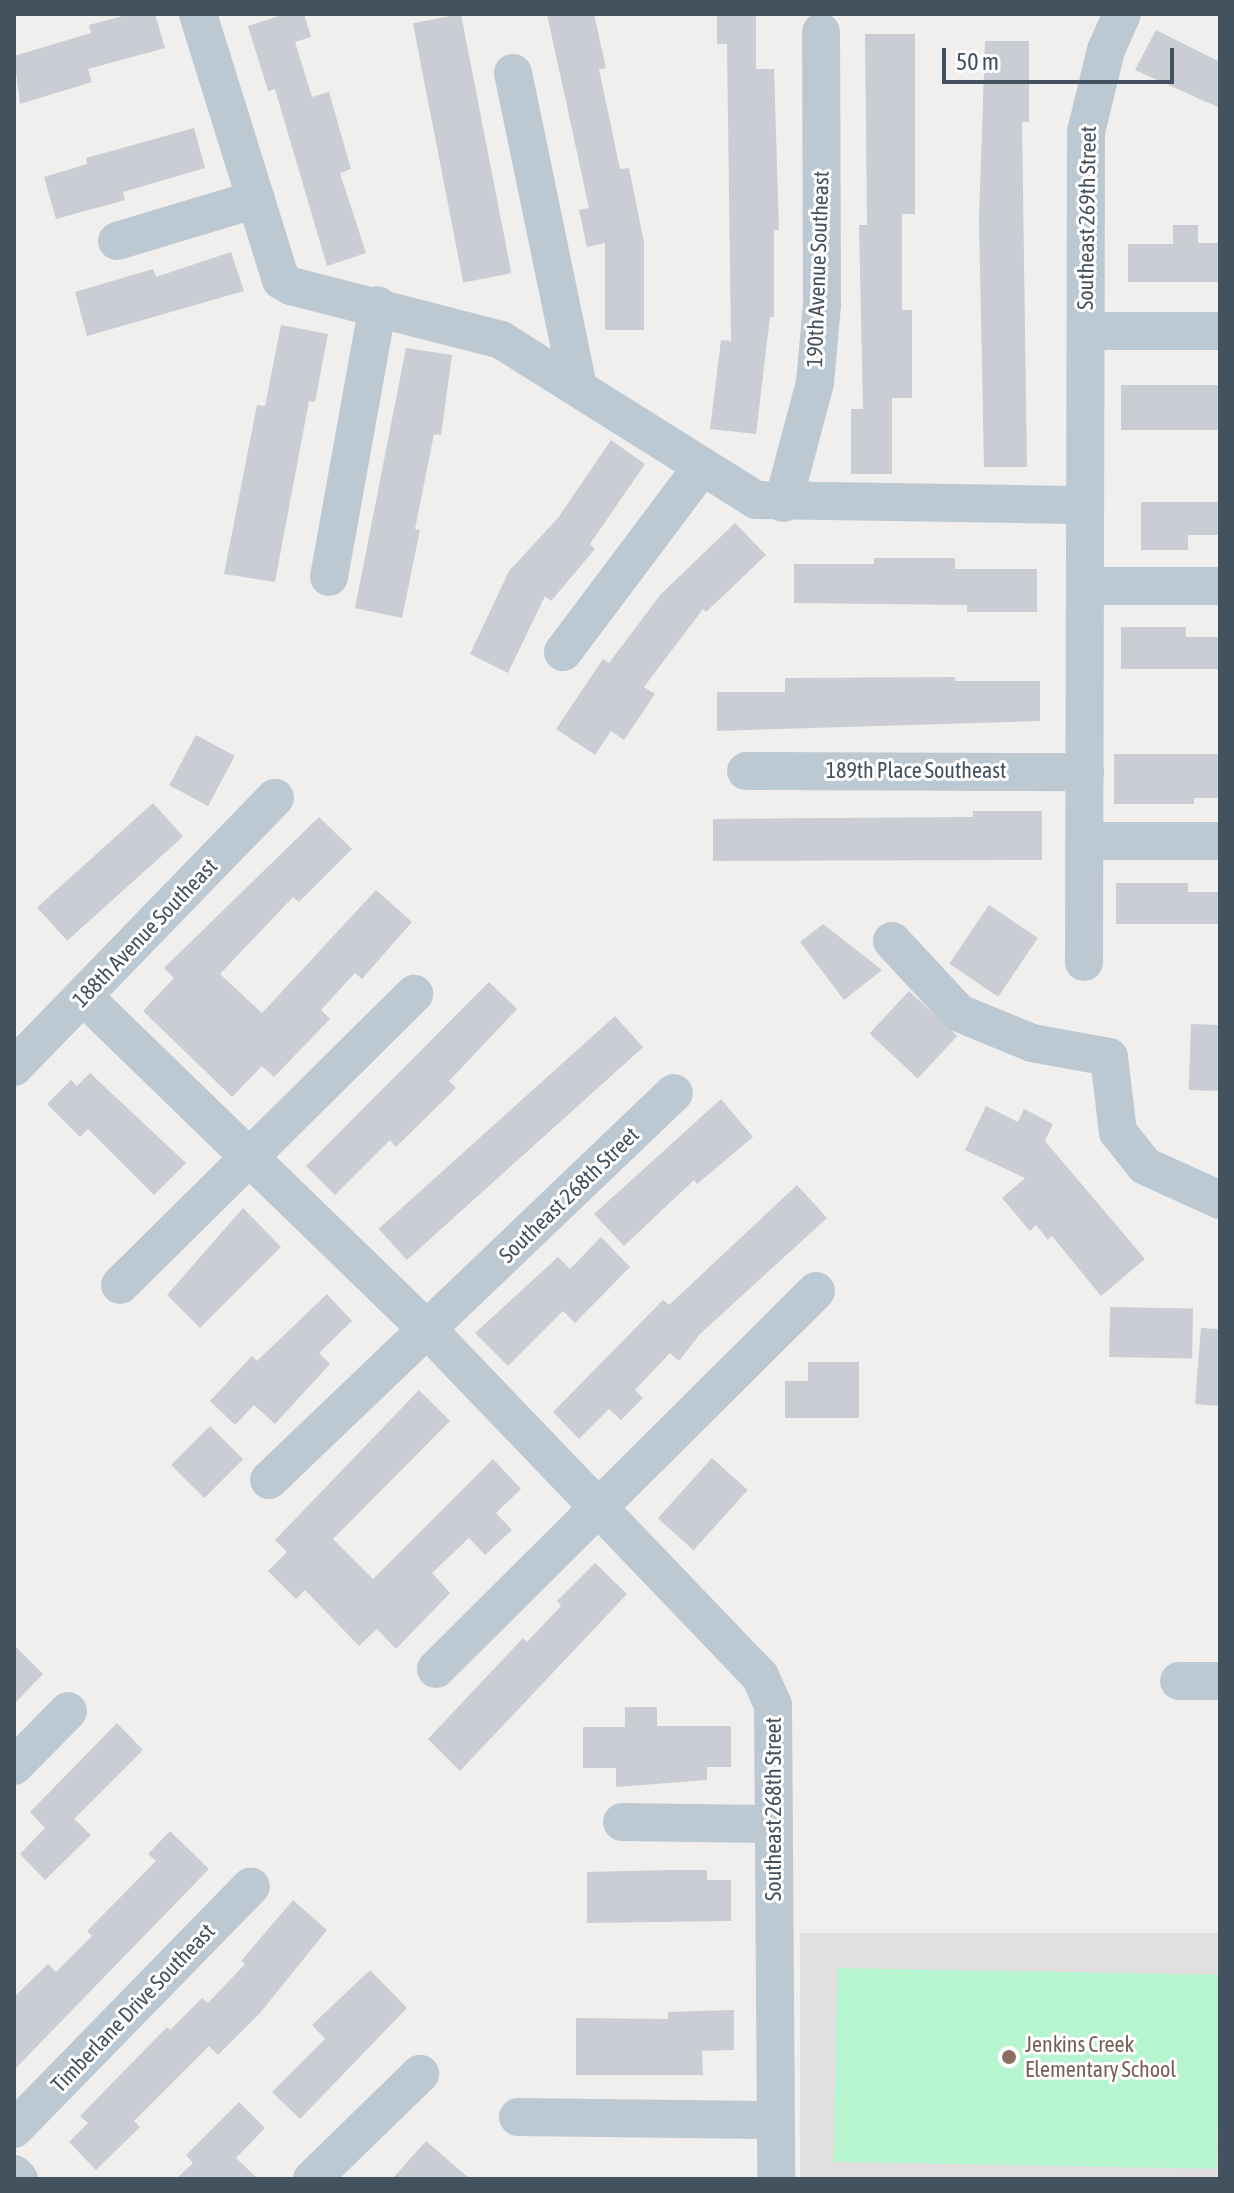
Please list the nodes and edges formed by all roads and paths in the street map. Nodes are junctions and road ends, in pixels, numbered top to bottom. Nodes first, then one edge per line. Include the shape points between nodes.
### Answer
1 (198, 14) edge
2 (1122, 14) edge
3 (821, 32) dead end
4 (513, 73) dead end
5 (256, 199) junction
6 (117, 241) dead end
7 (378, 305) junction
8 (1086, 331) junction
9 (1220, 331) edge
10 (578, 386) junction
11 (702, 467) junction
12 (783, 503) junction
13 (1085, 505) junction
14 (329, 577) dead end
15 (1085, 586) junction
16 (1220, 586) edge
17 (563, 652) dead end
18 (746, 771) dead end
19 (1085, 772) junction
20 (275, 798) dead end
21 (1085, 841) junction
22 (1220, 841) edge
23 (892, 941) dead end
24 (1084, 962) dead end
25 (414, 994) dead end
26 (84, 997) junction
27 (14, 1067) edge
28 (674, 1093) dead end
29 (249, 1158) junction
30 (1220, 1200) edge
31 (120, 1285) dead end
32 (816, 1291) dead end
33 (429, 1331) junction
34 (269, 1480) dead end
35 (598, 1507) junction
36 (436, 1669) dead end
37 (1179, 1681) dead end
38 (1220, 1681) edge
39 (68, 1711) dead end
40 (14, 1766) edge
41 (622, 1822) dead end
42 (774, 1824) junction
43 (251, 1886) dead end
44 (420, 2074) dead end
45 (518, 2117) dead end
46 (776, 2120) junction
47 (14, 2129) edge
48 (14, 2175) edge
49 (19, 2179) edge
50 (312, 2179) edge
51 (776, 2179) edge

1 - 5 street
2 - 8 street, Southeast 269th Street via 1106,50 1086,132
3 - 12 street, 190th Avenue Southeast via 822,304 815,383
4 - 10 street
5 - 6 street
5 - 7 street via 281,280
7 - 10 street via 501,340
7 - 14 street
8 - 9 street, Southeast 269th Street
8 - 13 street, Southeast 269th Street
10 - 11 street
11 - 12 street via 756,500
11 - 17 street
12 - 13 street
13 - 15 street, Southeast 269th Street
15 - 16 street
15 - 19 street, Southeast 269th Street
18 - 19 street, 189th Place Southeast
19 - 21 street, Southeast 269th Street
20 - 26 street, 188th Avenue Southeast
21 - 22 street
21 - 24 street, Southeast 269th Street
23 - 30 street via 959,1013 1032,1043 1109,1057 1118,1132 1145,1166
25 - 29 street
26 - 27 street, 188th Avenue Southeast
26 - 29 street, Southeast 268th Street
28 - 33 street, Southeast 268th Street
29 - 31 street
29 - 33 street, Southeast 268th Street
32 - 35 street
33 - 34 street, Southeast 268th Street
33 - 35 street, Southeast 268th Street
35 - 36 street
35 - 42 street, Southeast 268th Street via 760,1676 773,1705
37 - 38 street
39 - 40 street
41 - 42 street
42 - 46 street, Southeast 268th Street
43 - 47 street, Timberlane Drive Southeast
44 - 50 street
45 - 46 street
46 - 51 street, Southeast 268th Street
48 - 49 street

